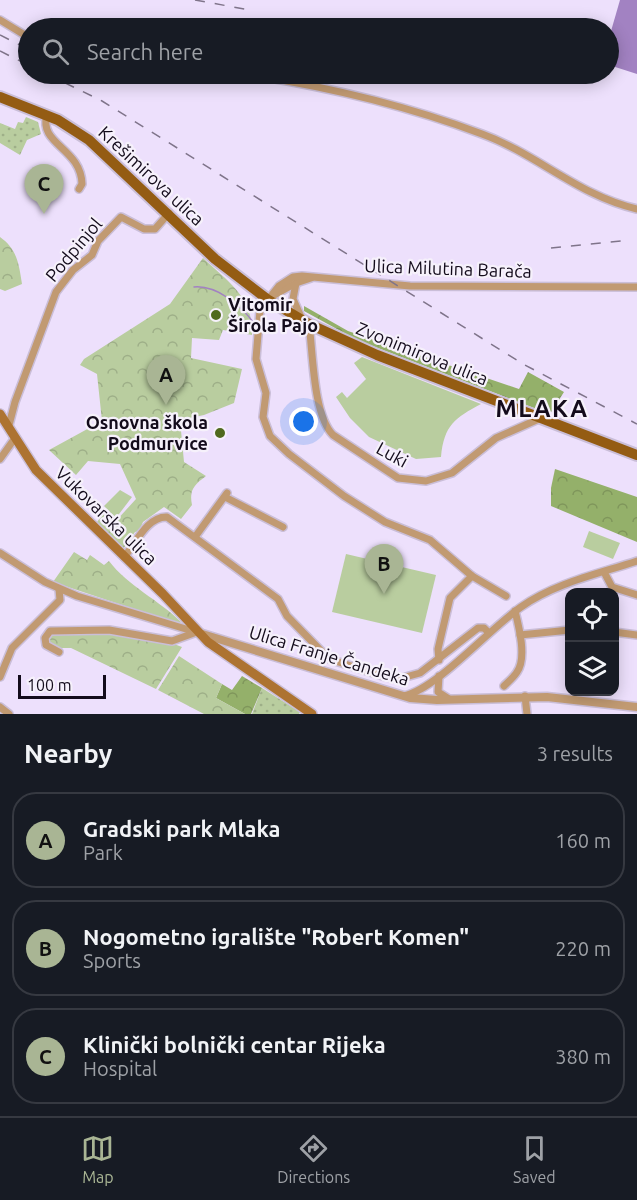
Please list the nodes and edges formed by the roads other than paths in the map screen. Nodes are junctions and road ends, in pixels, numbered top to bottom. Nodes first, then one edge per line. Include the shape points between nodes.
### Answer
1 (0, 20) edge
2 (18, 31) edge
3 (300, 84) edge
4 (0, 97) edge
5 (47, 115) junction
6 (79, 189) dead end
7 (637, 209) edge
8 (169, 213) junction
9 (315, 278) junction
10 (296, 283) junction
11 (637, 287) edge
12 (267, 299) junction
13 (308, 324) junction
14 (0, 414) edge
15 (541, 418) junction
16 (9, 426) junction
17 (15, 438) junction
18 (637, 456) edge
19 (0, 459) edge
20 (283, 527) dead end
21 (195, 537) junction
22 (0, 553) edge
23 (124, 557) junction
24 (637, 561) edge
25 (604, 572) junction
26 (472, 576) junction
27 (59, 589) junction
28 (637, 595) edge
29 (77, 596) junction
30 (506, 596) dead end
31 (60, 600) junction
32 (515, 611) junction
33 (170, 626) junction
34 (565, 630) edge
35 (199, 633) junction
36 (489, 633) junction
37 (619, 633) edge
38 (520, 635) junction
39 (637, 635) edge
40 (172, 641) junction
41 (59, 651) dead end
42 (0, 656) edge
43 (439, 660) junction
44 (6, 662) junction
45 (440, 676) junction
46 (0, 677) edge
47 (427, 683) junction
48 (504, 686) dead end
49 (525, 696) junction
50 (401, 697) junction
51 (431, 700) junction
52 (452, 700) junction
53 (0, 707) edge
54 (637, 707) edge
55 (9, 714) edge
56 (312, 714) edge
57 (527, 714) edge

1 - 2 street
3 - 7 street via 340,91 483,134 573,185
4 - 5 main road, Krešimirova ulica
5 - 6 street via 47,134 71,154 81,170
5 - 8 main road, Krešimirova ulica via 89,140
8 - 12 main road, Krešimirova ulica via 215,259
8 - 16 street, Podpinjol via 154,229 144,229 121,218 56,292
9 - 10 street
9 - 11 street, Ulica Milutina Barača via 410,286
9 - 12 street, Ulica Milutina Barača via 293,277
10 - 12 street
10 - 13 street via 296,308
12 - 13 main road, Zvonimirova ulica
12 - 26 street via 260,308 257,363 266,393 263,417 274,441 344,496 385,522 430,540
13 - 15 main road, Zvonimirova ulica
13 - 15 street, Luki via 326,427 398,478 426,482 446,476 496,438
14 - 16 main road, Vukovarska ulica
15 - 18 main road, Zvonimirova ulica
16 - 17 main road, Vukovarska ulica
17 - 19 street
17 - 23 main road, Vukovarska ulica via 36,470
20 - 21 street via 226,495
21 - 23 street via 171,519 161,517
21 - 43 street via 278,599 287,615 332,661 395,678 414,675
22 - 27 street
23 - 35 main road, Vukovarska ulica
24 - 25 street
25 - 28 street via 612,587
25 - 32 street via 551,590
26 - 30 street
26 - 43 street via 450,598
27 - 29 street
27 - 31 street
29 - 31 street
29 - 33 street
31 - 44 street via 12,648
32 - 36 street
32 - 38 street
33 - 35 street
33 - 40 street via 176,631
34 - 38 street
35 - 40 street
35 - 50 street, Ulica Franje Čandeka
35 - 56 main road, Vukovarska ulica
36 - 43 street via 478,628
36 - 45 street
37 - 39 street
38 - 48 street via 519,668
40 - 41 street via 109,630 50,631 46,645
42 - 44 street
44 - 46 street
45 - 47 street
45 - 52 street via 438,692
47 - 50 street
47 - 51 street via 426,695
49 - 52 street, Ulica Franje Čandeka
49 - 54 street, Ulica Franje Čandeka
49 - 57 street
50 - 51 street, Ulica Franje Čandeka
51 - 52 street, Ulica Franje Čandeka
53 - 55 street

